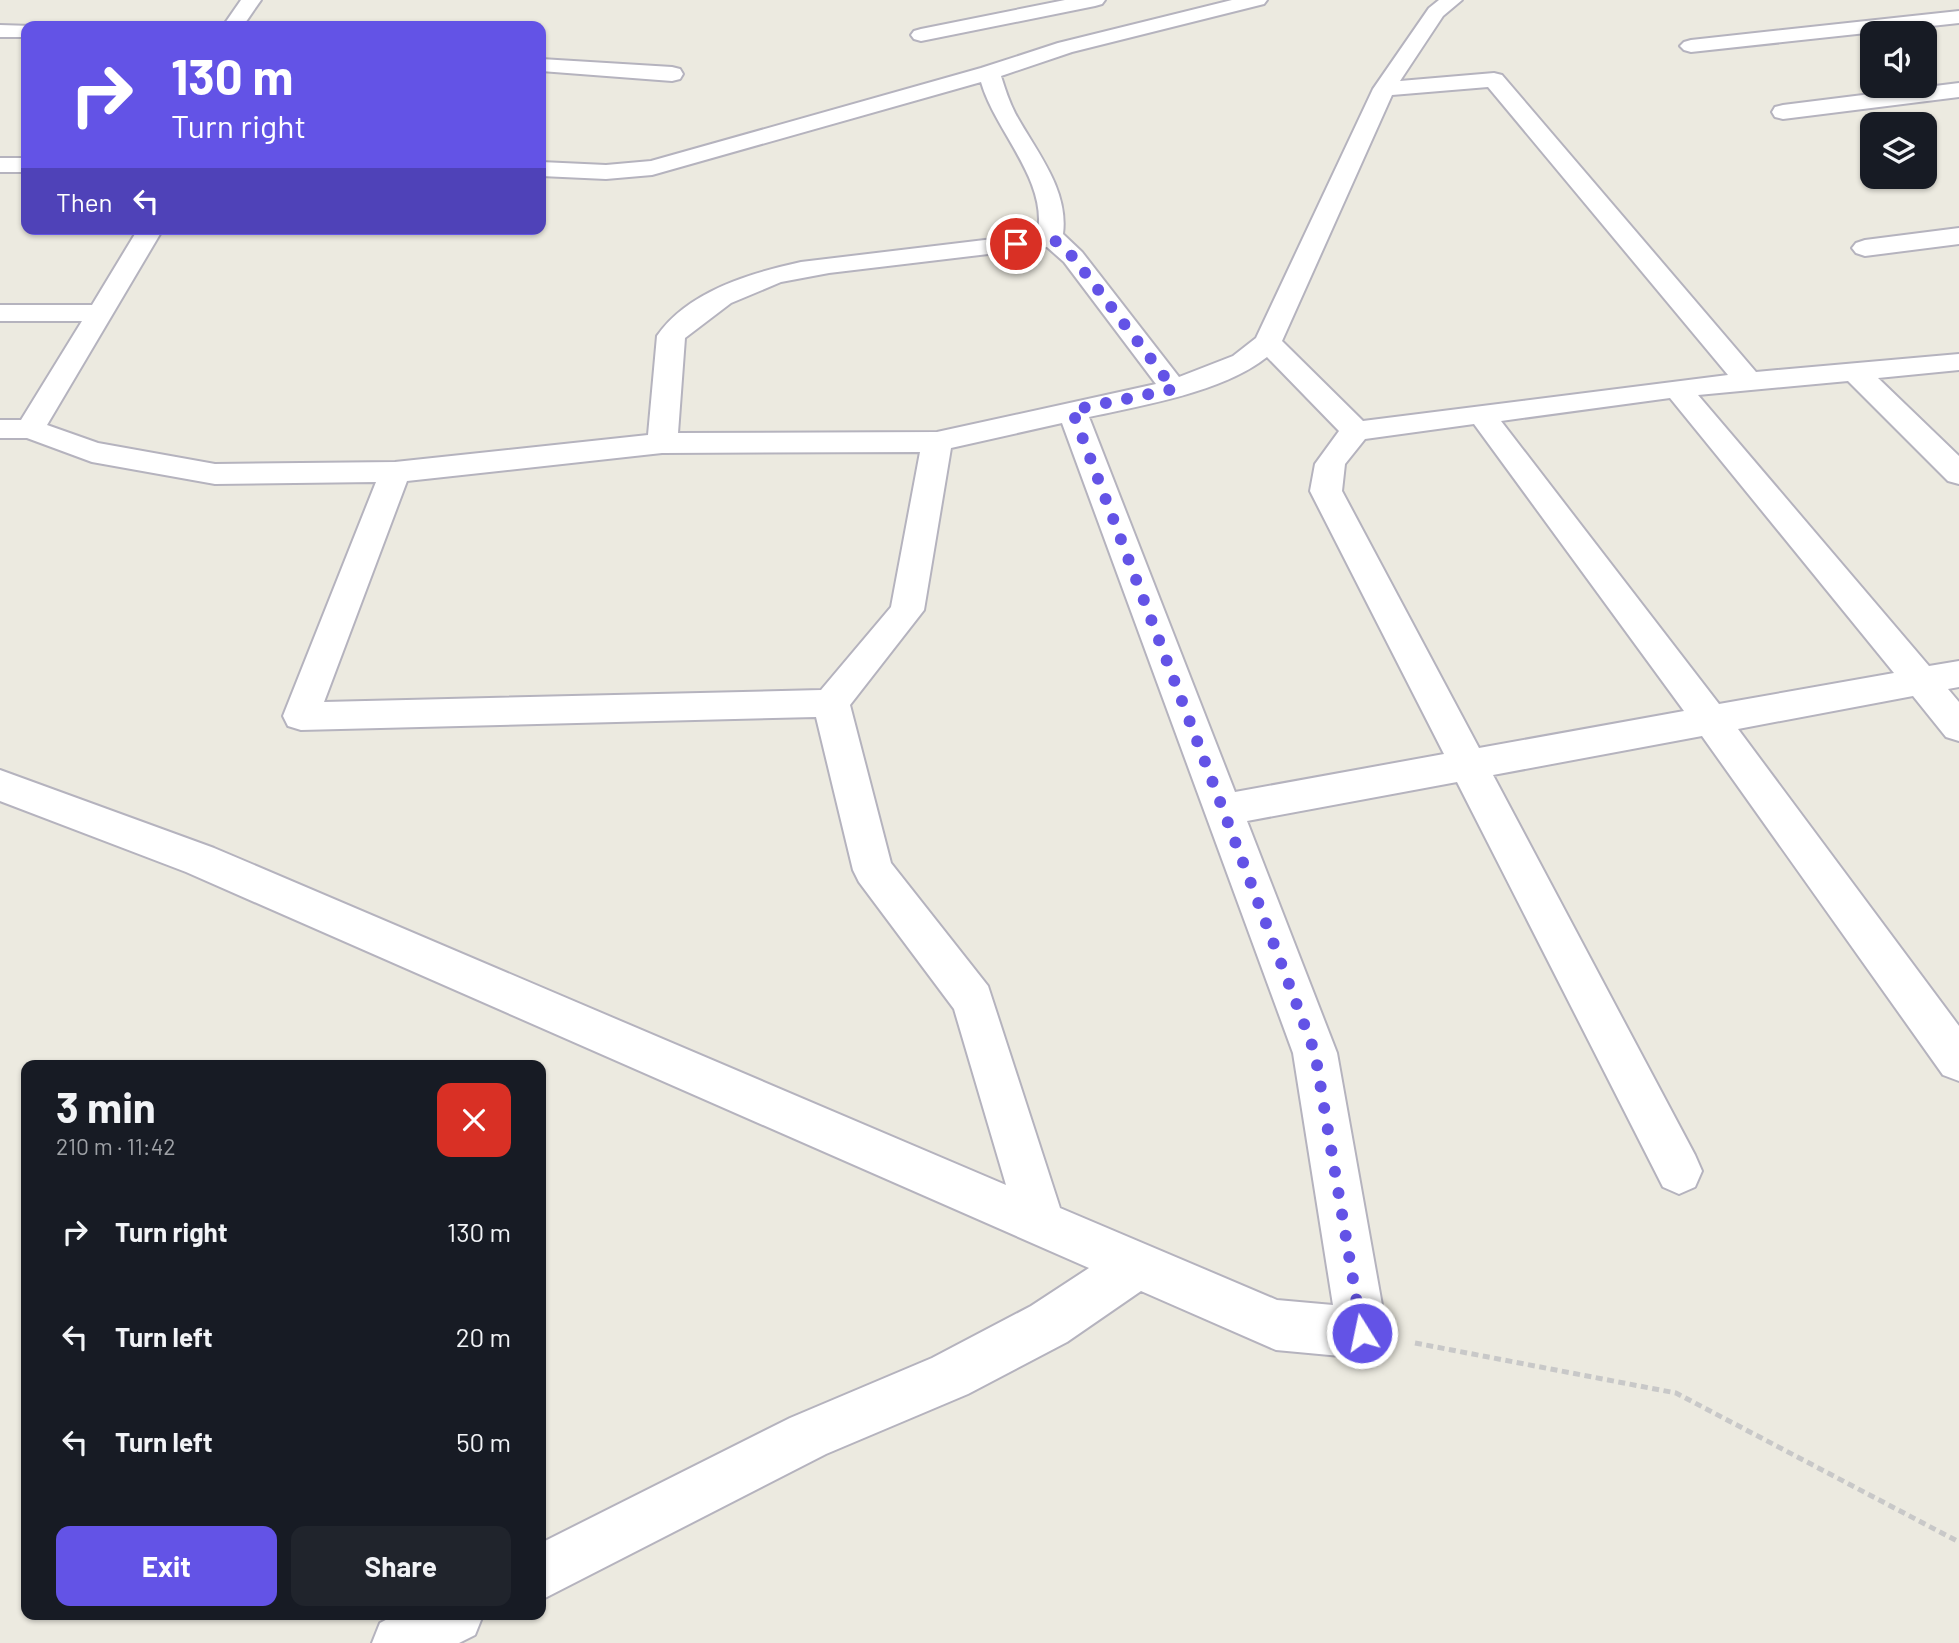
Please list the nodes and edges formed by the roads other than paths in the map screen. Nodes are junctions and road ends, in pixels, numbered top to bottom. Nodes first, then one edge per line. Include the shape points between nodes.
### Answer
1 (251, 0) edge
2 (1095, 0) edge
3 (1256, 0) edge
4 (1452, 0) edge
5 (1959, 17) edge
6 (236, 21) edge
7 (0, 31) edge
8 (21, 31) edge
9 (921, 35) dead end
10 (1691, 46) dead end
11 (546, 65) edge
12 (989, 73) junction
13 (672, 74) dead end
14 (1384, 89) junction
15 (1959, 90) edge
16 (1783, 112) dead end
17 (0, 165) edge
18 (21, 165) edge
19 (546, 169) edge
20 (148, 235) edge
21 (1050, 236) junction
22 (1959, 236) edge
23 (1865, 247) dead end
24 (0, 313) edge
25 (100, 313) junction
26 (1268, 342) junction
27 (1959, 362) edge
28 (1855, 372) junction
29 (1749, 382) junction
30 (1677, 388) junction
31 (1174, 389) junction
32 (1072, 410) junction
33 (1481, 414) junction
34 (0, 429) edge
35 (30, 429) junction
36 (1356, 431) junction
37 (937, 442) junction
38 (662, 443) junction
39 (395, 472) junction
40 (1959, 474) edge
41 (1959, 674) edge
42 (1918, 680) junction
43 (831, 703) junction
44 (1710, 719) junction
45 (1959, 727) edge
46 (1469, 764) junction
47 (0, 785) edge
48 (1224, 810) junction
49 (1959, 1061) edge
50 (1679, 1171) dead end
51 (1041, 1224) junction
52 (1137, 1265) junction
53 (546, 1569) edge
54 (445, 1620) edge
55 (400, 1643) edge

1 - 6 street
2 - 9 street
3 - 12 street via 1128,30
4 - 14 street via 1436,12
5 - 10 street
7 - 8 street
11 - 13 street
12 - 19 street via 652,168
12 - 21 street via 1002,110 1035,163 1055,224
14 - 26 street
14 - 29 street via 1494,80
15 - 16 street
17 - 18 street
20 - 25 street
21 - 31 street via 1073,257
21 - 38 street via 1041,241 790,269 743,285 694,313 671,336
22 - 23 street
24 - 25 street
25 - 35 street
26 - 31 street via 1243,362
26 - 36 street
27 - 28 street
28 - 29 street
28 - 40 street
29 - 30 street
30 - 33 street
30 - 42 street
31 - 32 street
32 - 37 street
32 - 48 street
33 - 36 street
33 - 44 street
34 - 35 street
35 - 39 street via 92,452 215,474
36 - 46 street via 1325,471 1326,491
37 - 38 street
37 - 43 street via 907,610
38 - 39 street
39 - 43 street via 301,716
41 - 42 street
42 - 44 street
42 - 45 street
43 - 51 street via 873,870 973,1000
44 - 46 street
44 - 49 street
46 - 48 street
46 - 50 street
47 - 51 street via 200,860
48 - 52 street via 1315,1053 1362,1333 1276,1325
51 - 52 street
52 - 53 street via 1049,1324 950,1376 808,1436
54 - 55 street

